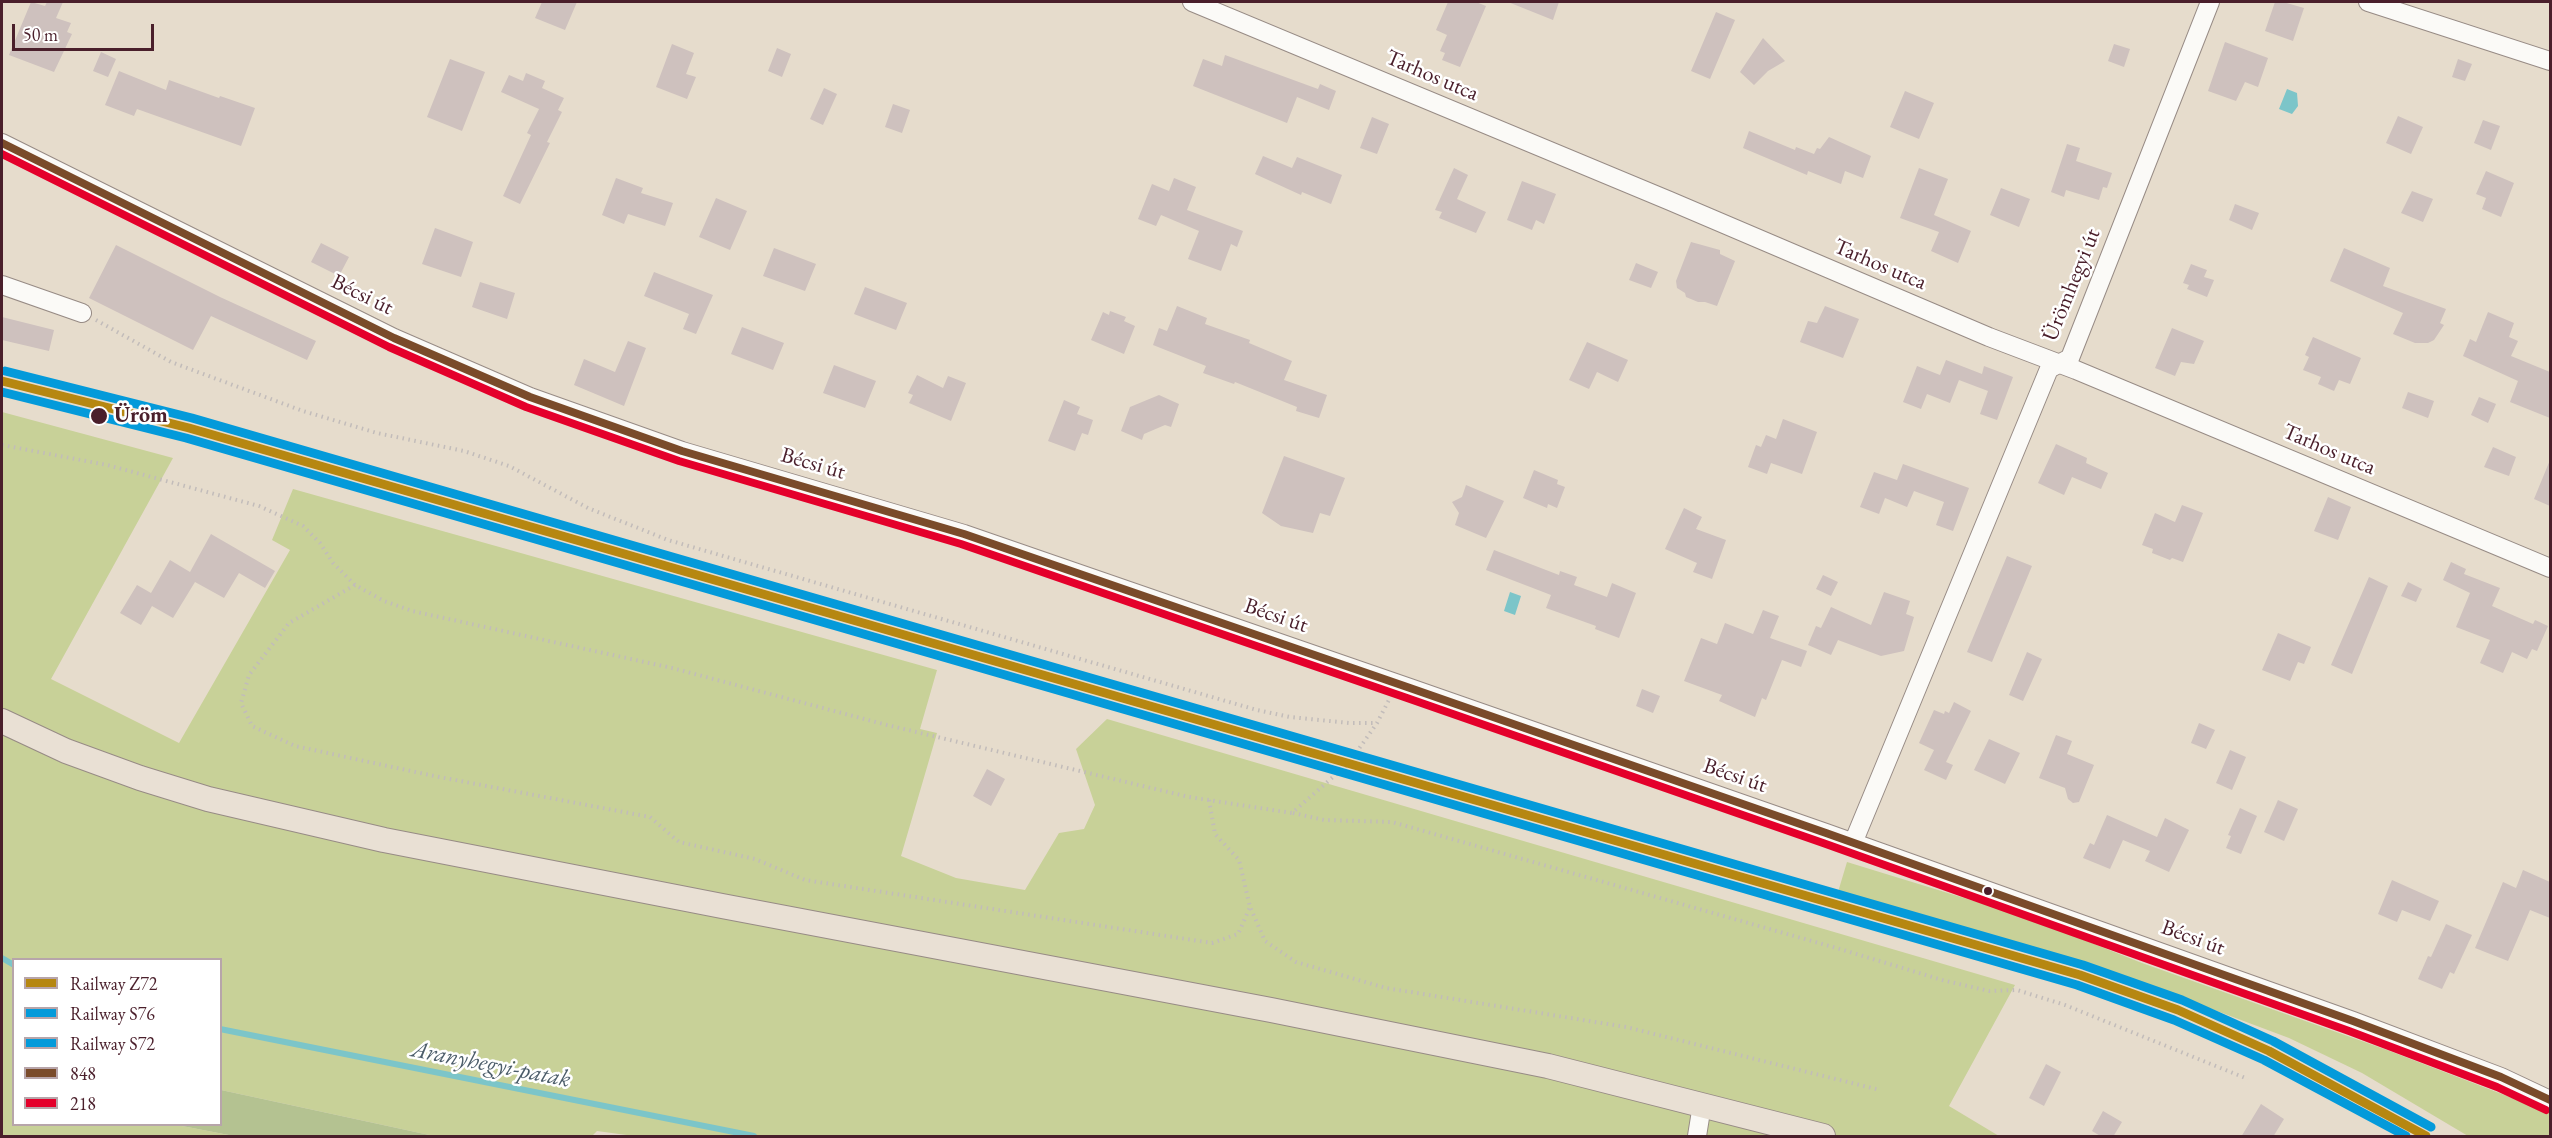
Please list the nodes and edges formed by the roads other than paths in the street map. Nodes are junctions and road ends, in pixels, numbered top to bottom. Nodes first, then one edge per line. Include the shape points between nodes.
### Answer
1 (1192, 2) edge
2 (2210, 2) edge
3 (2368, 2) edge
4 (2550, 61) edge
5 (2, 143) edge
6 (2, 285) edge
7 (82, 313) road end
8 (2060, 363) junction
9 (2550, 568) edge
10 (2, 721) edge
11 (1853, 843) junction
12 (2550, 1100) edge
13 (1702, 1105) junction
14 (1697, 1137) edge
15 (1823, 1137) edge

1 - 8 street, Tarhos utca via 1660,196 1989,338
2 - 8 street, Ürömhegyi út via 2070,358
3 - 4 street
5 - 11 street, Bécsi út via 394,338 530,397 682,450 964,534
6 - 7 street
8 - 9 street, Tarhos utca
8 - 11 street, Ürömhegyi út via 2049,369
10 - 13 main road via 66,751 208,799 396,842 1271,1010 1548,1066
11 - 12 street, Bécsi út via 2400,1038
13 - 14 street
13 - 15 main road

